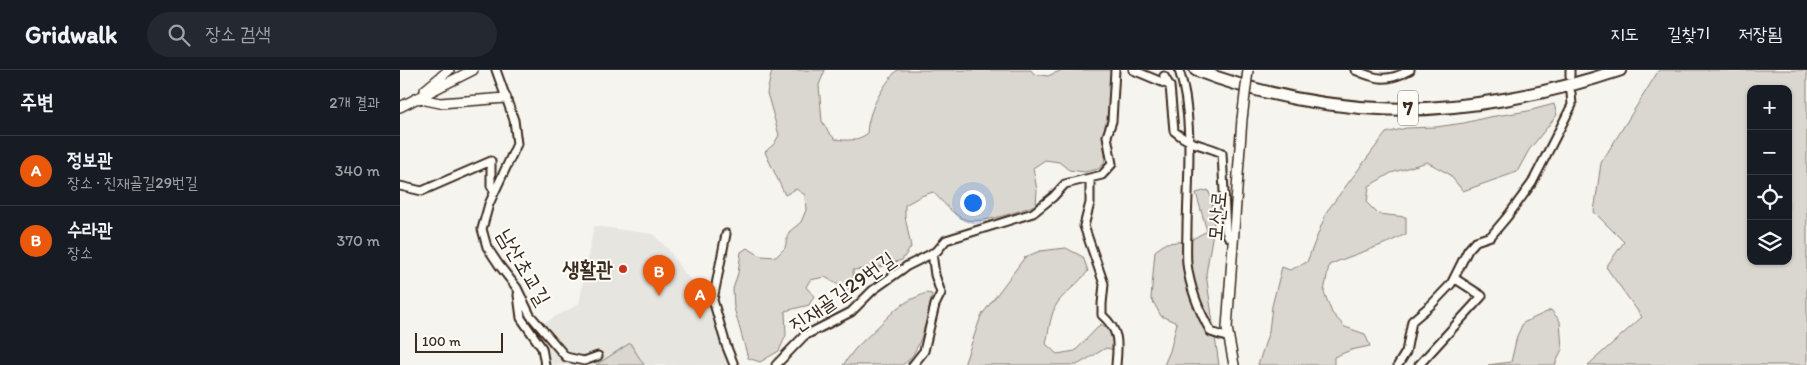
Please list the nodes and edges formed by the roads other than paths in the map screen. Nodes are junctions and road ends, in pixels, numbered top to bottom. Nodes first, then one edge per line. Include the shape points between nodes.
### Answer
1 (448, 70) edge
2 (473, 70) edge
3 (1115, 70) edge
4 (1133, 70) edge
5 (1179, 70) edge
6 (1196, 70) edge
7 (1248, 70) edge
8 (1355, 70) edge
9 (1410, 70) edge
10 (1620, 70) edge
11 (497, 71) edge
12 (1164, 76) dead end
13 (1170, 86) junction
14 (1571, 93) dead end
15 (416, 98) junction
16 (506, 98) junction
17 (400, 107) edge
18 (1188, 142) junction
19 (1090, 178) junction
20 (400, 186) edge
21 (495, 191) junction
22 (726, 234) dead end
23 (1232, 239) junction
24 (932, 253) junction
25 (1454, 278) junction
26 (517, 288) junction
27 (1229, 338) junction
28 (598, 356) dead end
29 (545, 365) edge
30 (734, 365) edge
31 (776, 365) edge
32 (913, 365) edge
33 (1116, 365) edge
34 (1234, 365) edge
35 (1398, 365) edge
36 (1419, 365) edge

1 - 15 street
2 - 15 street
3 - 19 street, 진재골길29번길 via 1112,121 1107,136 1112,164 1102,175
4 - 13 street
5 - 18 street via 1185,87
6 - 10 main road, 7 via 1264,91 1389,109 1444,107 1501,99 1564,87
7 - 23 street, 모산로, bridge
8 - 9 street via 1372,78 1388,79
11 - 16 street, 남산초교길
12 - 13 street
13 - 18 street via 1174,131
14 - 25 street via 1572,105 1532,183 1491,236 1476,241 1468,250
15 - 16 street via 440,103
15 - 17 street
16 - 21 street, 남산초교길 via 514,120 517,144
18 - 23 street via 1222,153 1226,231
18 - 27 street via 1187,263 1191,285 1211,332
19 - 24 street, 진재골길29번길 via 1065,184 1033,212 946,240
19 - 33 street via 1090,203 1084,226 1104,284 1102,315 1111,323 1119,341
20 - 21 street via 422,191 491,161 491,186
21 - 26 street, 남산초교길 via 482,229 487,247
22 - 30 street via 713,300
23 - 27 street, 모산로
24 - 31 street, 진재골길29번길 via 873,290 851,312 804,336
24 - 32 street via 941,293 924,351
25 - 35 street via 1412,321 1406,352
25 - 36 street via 1482,296
26 - 28 street, 남산초교길 via 530,315 566,357 584,361
26 - 29 street via 521,318 542,348
27 - 34 street, 모산로

